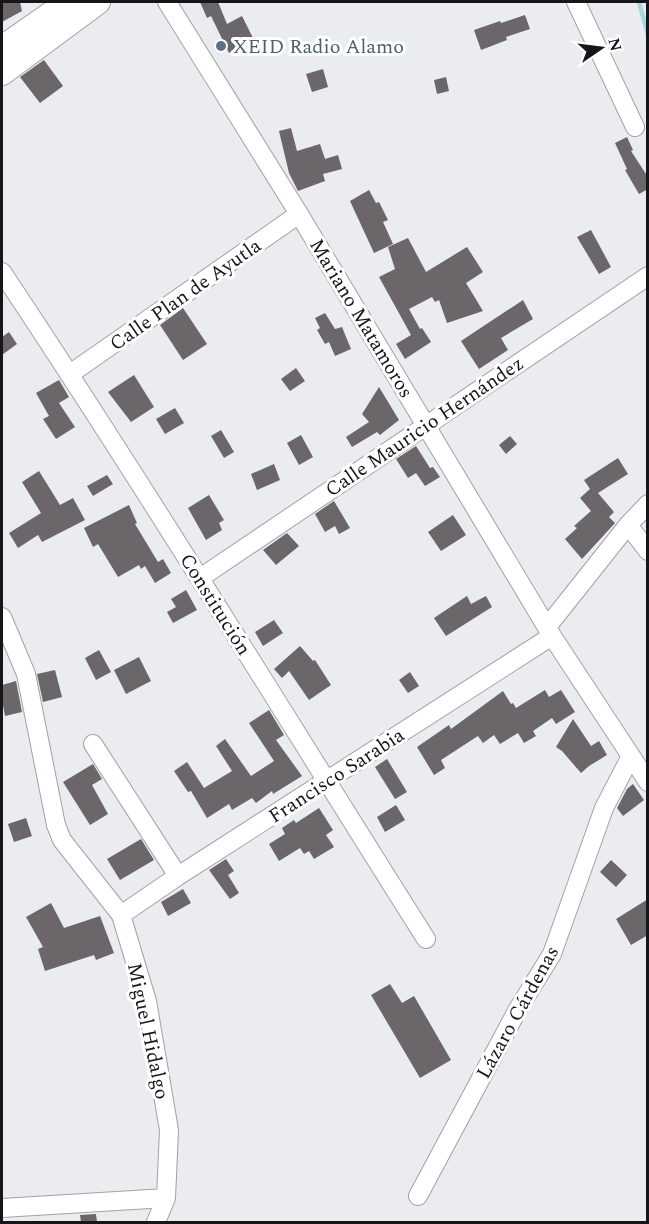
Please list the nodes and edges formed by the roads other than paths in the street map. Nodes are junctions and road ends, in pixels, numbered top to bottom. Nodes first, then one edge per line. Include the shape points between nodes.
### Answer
1 (68, 2) edge
2 (98, 2) edge
3 (167, 2) edge
4 (576, 2) edge
5 (2, 48) edge
6 (2, 73) edge
7 (635, 127) dead end
8 (299, 214) junction
9 (2, 272) edge
10 (648, 276) edge
11 (70, 374) junction
12 (426, 424) junction
13 (648, 504) edge
14 (628, 525) junction
15 (648, 551) edge
16 (200, 578) junction
17 (2, 617) edge
18 (549, 632) junction
19 (93, 744) dead end
20 (631, 756) junction
21 (327, 781) junction
22 (648, 782) edge
23 (178, 876) junction
24 (121, 915) junction
25 (426, 939) dead end
26 (418, 1196) dead end
27 (166, 1198) junction
28 (2, 1208) edge
29 (156, 1222) edge

1 - 5 main road
2 - 6 main road
3 - 8 street, Mariano Matamoros
4 - 7 street
8 - 11 street, Calle Plan de Ayutla
8 - 12 street, Mariano Matamoros
9 - 11 street, Constitución
10 - 12 street, Calle Mauricio Hernández
11 - 16 street, Constitución
12 - 16 street, Calle Mauricio Hernández
12 - 18 street, Mariano Matamoros
13 - 14 street, Francisco Sarabia
14 - 15 street
14 - 18 street, Francisco Sarabia
16 - 21 street, Constitución
17 - 24 street, Miguel Hidalgo via 26,674 56,825 62,840
18 - 20 street, Mariano Matamoros
18 - 21 street, Francisco Sarabia
19 - 23 street
20 - 22 street, Mariano Matamoros
20 - 26 street, Lázaro Cárdenas via 604,808 552,954 518,1009
21 - 23 street, Francisco Sarabia
21 - 25 street, Constitución
23 - 24 street, Francisco Sarabia
24 - 27 street, Miguel Hidalgo via 147,1001 169,1130
27 - 28 street
27 - 29 street, Miguel Hidalgo

